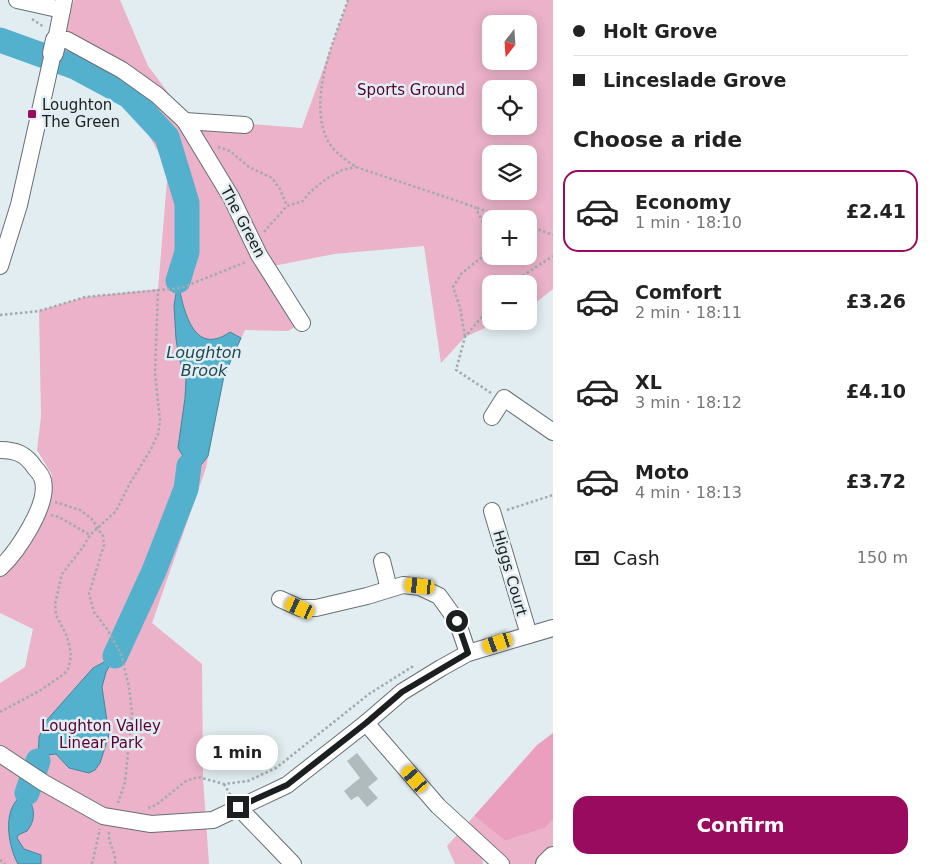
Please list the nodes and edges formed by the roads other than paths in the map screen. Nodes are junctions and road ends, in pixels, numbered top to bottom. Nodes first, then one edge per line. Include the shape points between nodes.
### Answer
1 (17, 0) edge
2 (63, 5) edge
3 (53, 53) junction
4 (185, 121) junction
5 (245, 125) dead end
6 (0, 266) edge
7 (302, 323) dead end
8 (492, 417) dead end
9 (553, 432) edge
10 (0, 450) edge
11 (492, 513) road end
12 (382, 561) dead end
13 (0, 568) edge
14 (389, 589) junction
15 (280, 599) dead end
16 (553, 628) edge
17 (529, 635) junction
18 (468, 653) junction
19 (366, 723) junction
20 (0, 754) edge
21 (238, 807) junction
22 (483, 856) edge
23 (553, 857) edge
24 (293, 864) edge
25 (501, 864) edge
26 (546, 864) edge

1 - 2 street
2 - 3 street
3 - 4 street, The Green via 67,40 122,70 157,95
3 - 6 street via 19,204
4 - 5 street
4 - 7 street, The Green via 231,197 259,255
8 - 9 street via 504,398
10 - 13 street via 18,452 29,458 43,480 40,505 24,536
11 - 17 street, Higgs Court
12 - 14 street
14 - 15 street via 316,608 300,608
14 - 18 street via 403,585 420,586 439,596 457,621
16 - 17 street
17 - 18 street
18 - 19 street via 402,692
19 - 21 street via 287,785
19 - 22 street
20 - 21 street via 61,793 108,817 151,824 206,821
21 - 24 street
22 - 25 street
23 - 26 street

